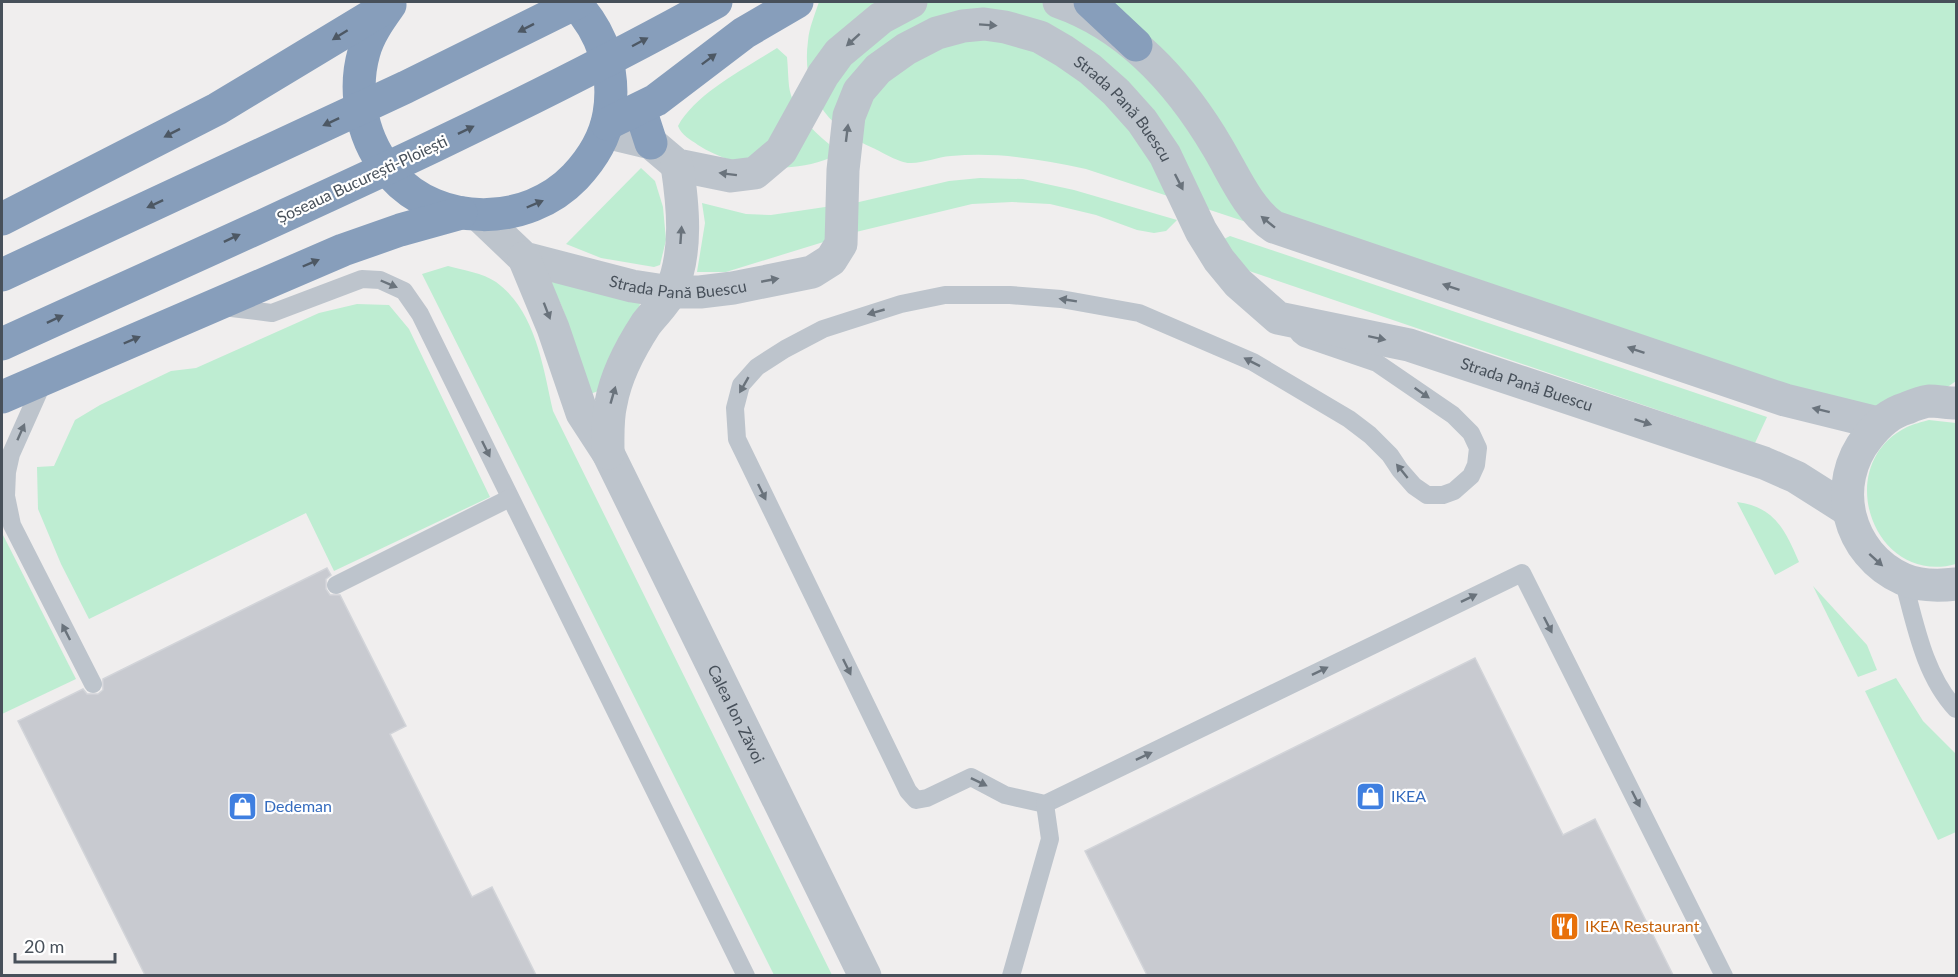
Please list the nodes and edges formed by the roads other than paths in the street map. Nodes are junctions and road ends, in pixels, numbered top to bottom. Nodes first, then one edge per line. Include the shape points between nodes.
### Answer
1 (576, 2) edge
2 (716, 2) edge
3 (797, 2) edge
4 (911, 2) edge
5 (1059, 2) edge
6 (1090, 2) edge
7 (379, 6) edge
8 (1136, 45) junction
9 (640, 109) junction
10 (606, 128) junction
11 (651, 143) junction
12 (677, 165) junction
13 (470, 214) junction
14 (2, 219) edge
15 (524, 258) junction
16 (2, 275) edge
17 (671, 292) junction
18 (212, 306) junction
19 (1278, 318) junction
20 (2, 344) edge
21 (45, 377) junction
22 (1956, 381) edge
23 (2, 397) edge
24 (1942, 402) edge
25 (1878, 423) junction
26 (608, 453) junction
27 (510, 498) junction
28 (1848, 510) junction
29 (1903, 579) junction
30 (1956, 584) edge
31 (336, 585) dead end
32 (93, 684) dead end
33 (1956, 709) edge
34 (1045, 804) junction
35 (746, 975) edge
36 (865, 975) edge
37 (1011, 975) edge
38 (1724, 975) edge

1 - 10 highway via 596,30 612,77
1 -> 16 highway via 406,87
20 -> 2 highway, Șoseaua București-Ploiești via 436,146
9 -> 3 highway via 744,33
4 -> 12 street via 880,18 839,53 781,151 754,173 732,176
5 - 8 street
6 - 8 highway
7 - 13 highway via 359,76 359,103 367,131 392,176 435,205
7 -> 14 highway via 217,109
25 -> 8 street via 1785,400 1274,227 1254,207 1166,74
9 - 10 highway
9 - 11 highway
10 - 11 street
13 -> 10 highway via 507,214 557,193 584,168
11 - 12 street
17 -> 12 street, Calea Ion Zăvoi via 682,235
13 - 15 street, Strada Pană Buescu
18 -> 13 highway via 343,250
15 - 17 street, Strada Pană Buescu
15 -> 26 street, Calea Ion Zăvoi via 582,412
17 -> 19 street, Strada Pană Buescu via 733,288 812,272 831,261 841,244 849,116 859,91 878,69 906,49 937,33 984,24 1040,37 1090,69 1116,92 1165,155 1219,260 1238,283
26 -> 17 street, Calea Ion Zăvoi via 611,402 618,380 647,323
21 -> 18 highway
18 -> 27 lane via 272,313 363,279 380,280 404,291 420,314
19 -> 28 street, Strada Pană Buescu via 1410,345 1753,459 1796,477
19 -> 34 lane via 1304,338 1377,363 1453,416 1471,433 1478,448 1472,476 1454,491 1427,495 1414,486 1370,435 1253,362 1139,313 1061,299 945,295 901,304 823,329 757,367 741,385 735,408 737,439 908,792 916,800 927,798 971,777 1005,795
21 - 23 highway
32 -> 21 lane via 12,525 6,496 11,454
22 - 24 street
24 - 25 street via 1897,411
25 - 28 street via 1850,466 1846,485
26 - 36 street, Calea Ion Zăvoi
27 - 31 lane
27 - 35 lane
28 -> 29 street via 1856,534 1869,553
29 - 30 street via 1934,586
29 - 33 lane via 1917,634 1934,678
34 - 37 lane via 1050,839
34 -> 38 lane via 1522,573

